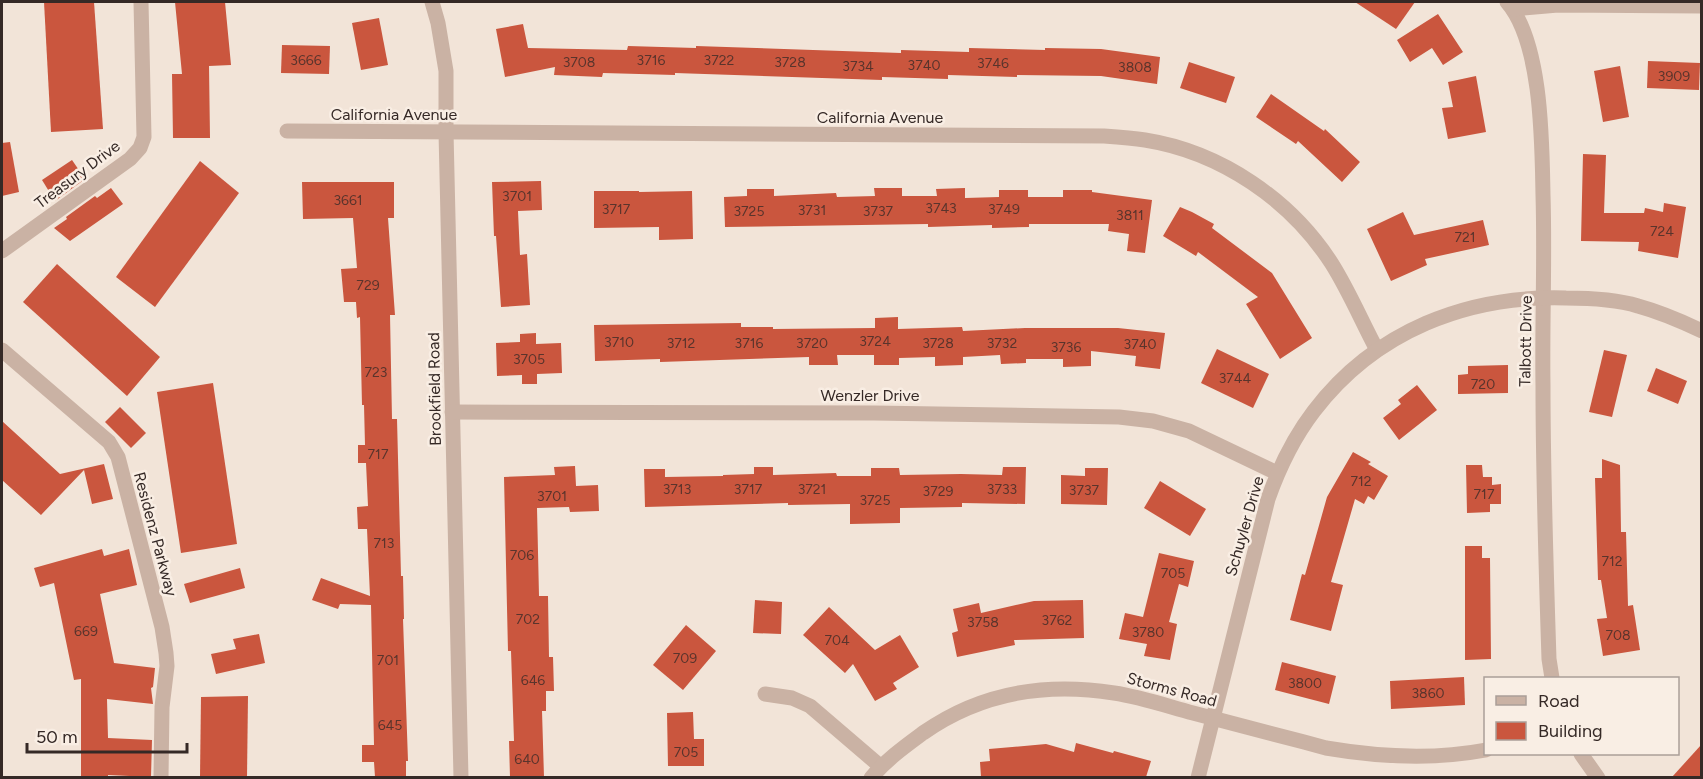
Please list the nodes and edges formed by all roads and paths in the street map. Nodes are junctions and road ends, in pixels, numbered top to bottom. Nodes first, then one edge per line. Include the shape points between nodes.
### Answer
1 (141, 2) edge
2 (432, 2) edge
3 (1510, 5) edge
4 (1701, 6) edge
5 (287, 131) dead end
6 (446, 132) junction
7 (2, 251) edge
8 (1544, 297) junction
9 (1701, 331) edge
10 (2, 350) edge
11 (1377, 350) junction
12 (452, 412) junction
13 (1277, 473) junction
14 (1552, 677) edge
15 (765, 694) dead end
16 (1212, 718) junction
17 (1484, 750) edge
18 (1582, 755) edge
19 (875, 772) edge
20 (161, 777) edge
21 (461, 777) edge
22 (1198, 777) edge
23 (1598, 777) edge

1 - 7 street, Treasury Drive via 144,137 140,148
2 - 6 street, Brookfield Road via 446,71
3 - 4 street
3 - 8 street, Talbott Drive via 1526,39 1534,70 1542,137
5 - 6 street, California Avenue
6 - 11 street, California Avenue via 1104,136 1155,142 1221,165 1254,183 1286,209 1332,264
6 - 12 street, Brookfield Road
8 - 9 street, Schuyler Drive via 1599,298 1636,305
8 - 11 street, Schuyler Drive via 1488,303 1445,315 1411,329
8 - 14 street, Talbott Drive via 1542,385
10 - 20 street, Residenz Parkway via 109,442 117,457 166,653
11 - 13 street, Schuyler Drive via 1340,381 1314,411
12 - 13 street, Wenzler Drive via 1119,417 1189,431
12 - 21 street, Brookfield Road
13 - 16 street, Schuyler Drive
15 - 19 street via 792,698 810,706
16 - 17 street, Storms Road via 1357,753 1412,757
16 - 19 street, Storms Road via 1116,693 1043,689 972,705 898,750
16 - 22 street, Schuyler Drive
18 - 23 street

